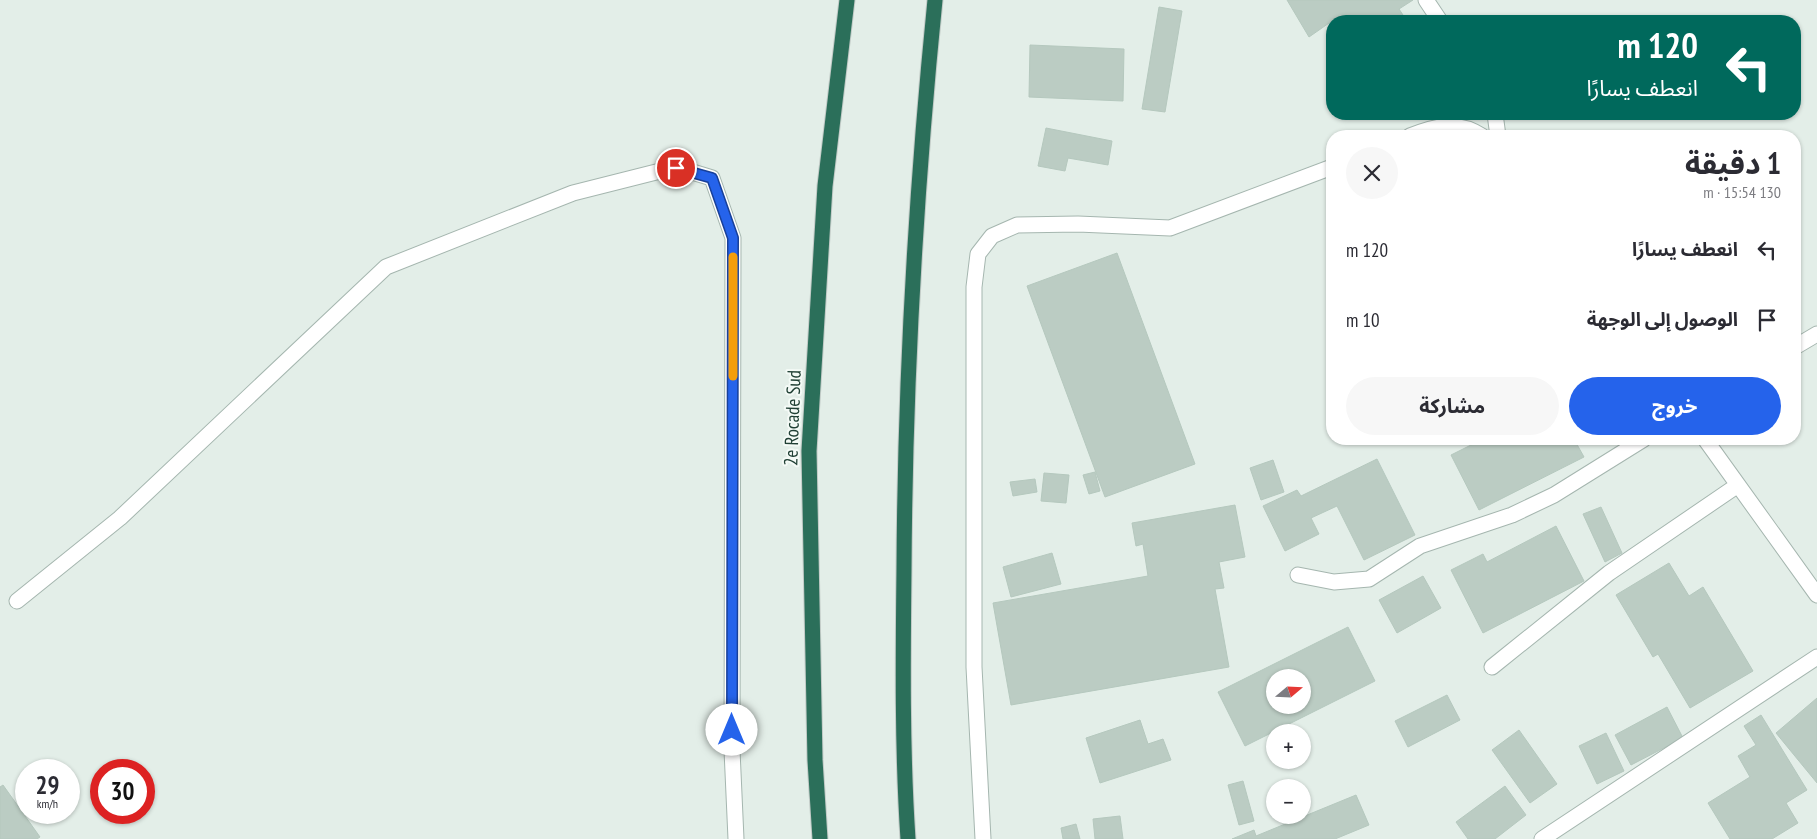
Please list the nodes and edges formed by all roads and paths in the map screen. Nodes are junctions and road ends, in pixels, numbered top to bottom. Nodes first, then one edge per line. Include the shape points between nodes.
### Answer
1 (848, 0) edge
2 (935, 0) edge
3 (1426, 0) edge
4 (1436, 15) edge
5 (1424, 130) edge
6 (1470, 130) edge
7 (1326, 169) edge
8 (1817, 334) edge
9 (1801, 343) edge
10 (1634, 445) edge
11 (1709, 445) edge
12 (1738, 485) junction
13 (1298, 575) dead end
14 (1817, 595) edge
15 (17, 600) dead end
16 (1817, 657) edge
17 (1492, 667) dead end
18 (736, 839) edge
19 (820, 839) edge
20 (908, 839) edge
21 (983, 839) edge
22 (1542, 839) edge

1 - 19 highway, 2e Rocade Sud via 825,186 809,451 815,760
2 - 20 highway via 923,117 904,479 903,685
3 - 4 street
5 - 6 street via 1449,125
7 - 21 street via 1170,228 1016,225 992,236 978,254 974,286 974,667
8 - 9 street
10 - 13 street via 1554,495 1512,515 1420,546 1369,579 1334,582
11 - 12 street
12 - 14 street
12 - 17 street via 1609,574
15 - 18 street via 120,518 386,267 573,193 676,168 712,178 733,238 732,750
16 - 22 street

